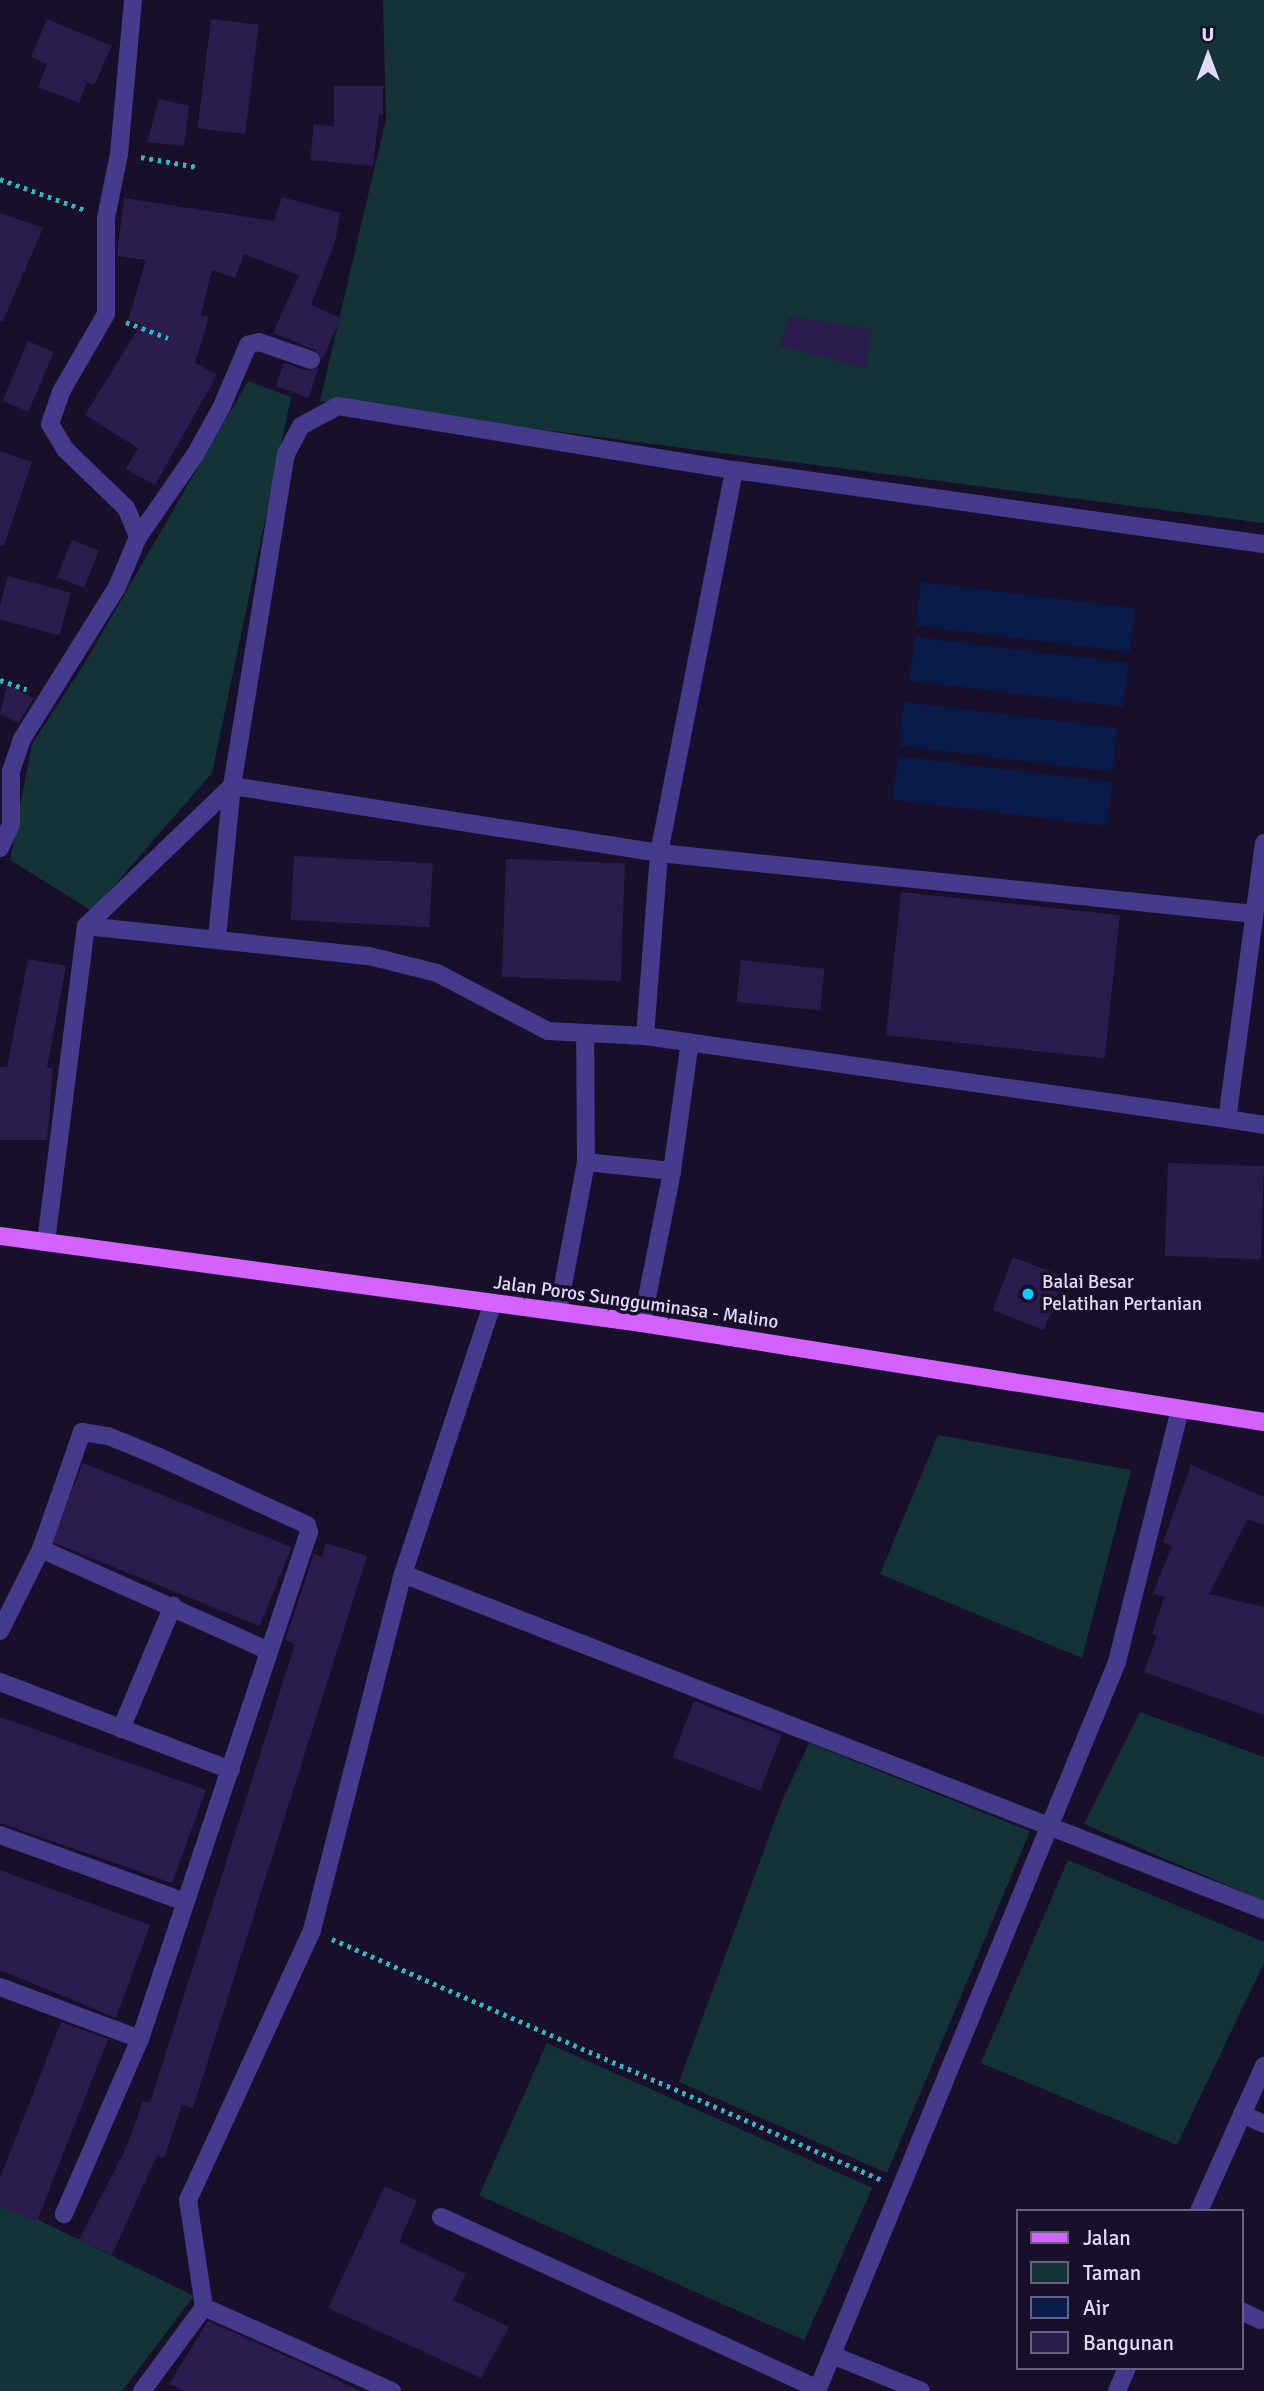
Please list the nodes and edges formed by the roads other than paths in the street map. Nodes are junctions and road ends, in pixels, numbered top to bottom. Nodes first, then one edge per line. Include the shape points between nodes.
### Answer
1 (133, 0) edge
2 (311, 360) dead end
3 (734, 470) junction
4 (138, 537) junction
5 (1264, 544) edge
6 (232, 786) junction
7 (1264, 843) edge
8 (0, 848) edge
9 (659, 853) junction
10 (1254, 914) junction
11 (86, 926) junction
12 (217, 937) junction
13 (585, 1033) junction
14 (645, 1036) junction
15 (690, 1042) junction
16 (1227, 1119) junction
17 (1264, 1125) edge
18 (586, 1162) junction
19 (672, 1171) junction
20 (0, 1236) edge
21 (46, 1242) junction
22 (492, 1305) junction
23 (558, 1312) junction
24 (642, 1323) junction
25 (1180, 1409) junction
26 (1264, 1422) edge
27 (41, 1549) junction
28 (403, 1574) junction
29 (173, 1605) junction
30 (0, 1631) edge
31 (267, 1650) junction
32 (0, 1682) edge
33 (121, 1729) junction
34 (231, 1770) junction
35 (1047, 1827) junction
36 (0, 1835) edge
37 (184, 1902) junction
38 (1264, 1910) edge
39 (0, 1987) edge
40 (140, 2039) junction
41 (1264, 2066) edge
42 (1242, 2114) junction
43 (1264, 2124) edge
44 (1200, 2209) edge
45 (64, 2214) dead end
46 (441, 2217) dead end
47 (204, 2307) junction
48 (1243, 2312) edge
49 (1259, 2320) dead end
50 (832, 2355) junction
51 (1126, 2370) edge
52 (817, 2390) edge
53 (142, 2391) edge
54 (392, 2391) edge
55 (921, 2391) edge
56 (1117, 2391) edge

1 - 4 street via 120,154 106,218 106,314 62,390 50,424 65,449 126,508
2 - 4 street via 259,342 248,345 195,455
3 - 5 street
3 - 6 street via 338,406 302,426 286,454
3 - 9 street
4 - 8 street via 117,587 22,739 11,771 11,824
6 - 9 street
6 - 11 street
6 - 12 street
7 - 10 street
9 - 10 street
9 - 14 street
10 - 16 street
11 - 12 street
11 - 21 street
12 - 13 street via 436,973 548,1031
13 - 14 street
13 - 18 street
14 - 15 street
15 - 16 street
15 - 19 street
16 - 17 street
18 - 19 street
18 - 23 street
19 - 24 street
20 - 21 main road, Jalan Poros Sungguminasa - Malino
21 - 22 main road, Jalan Poros Sungguminasa - Malino
22 - 23 main road, Jalan Poros Sungguminasa - Malino
22 - 28 street
23 - 24 main road, Jalan Poros Sungguminasa - Malino
24 - 25 main road, Jalan Poros Sungguminasa - Malino
25 - 26 main road, Jalan Poros Sungguminasa - Malino
25 - 35 street via 1117,1662
27 - 29 street
27 - 30 street
27 - 31 street via 79,1437 88,1430 293,1515 309,1532
28 - 35 street
28 - 47 street via 312,1930 188,2200
29 - 31 street
29 - 33 street
31 - 34 street
32 - 33 street
33 - 34 street
34 - 37 street
35 - 38 street
35 - 50 street
36 - 37 street
37 - 40 street
39 - 40 street
40 - 45 street
41 - 42 street
42 - 43 street
42 - 44 street
46 - 52 street
47 - 53 street
47 - 54 street
48 - 49 street
50 - 52 street
50 - 55 street
51 - 56 street

